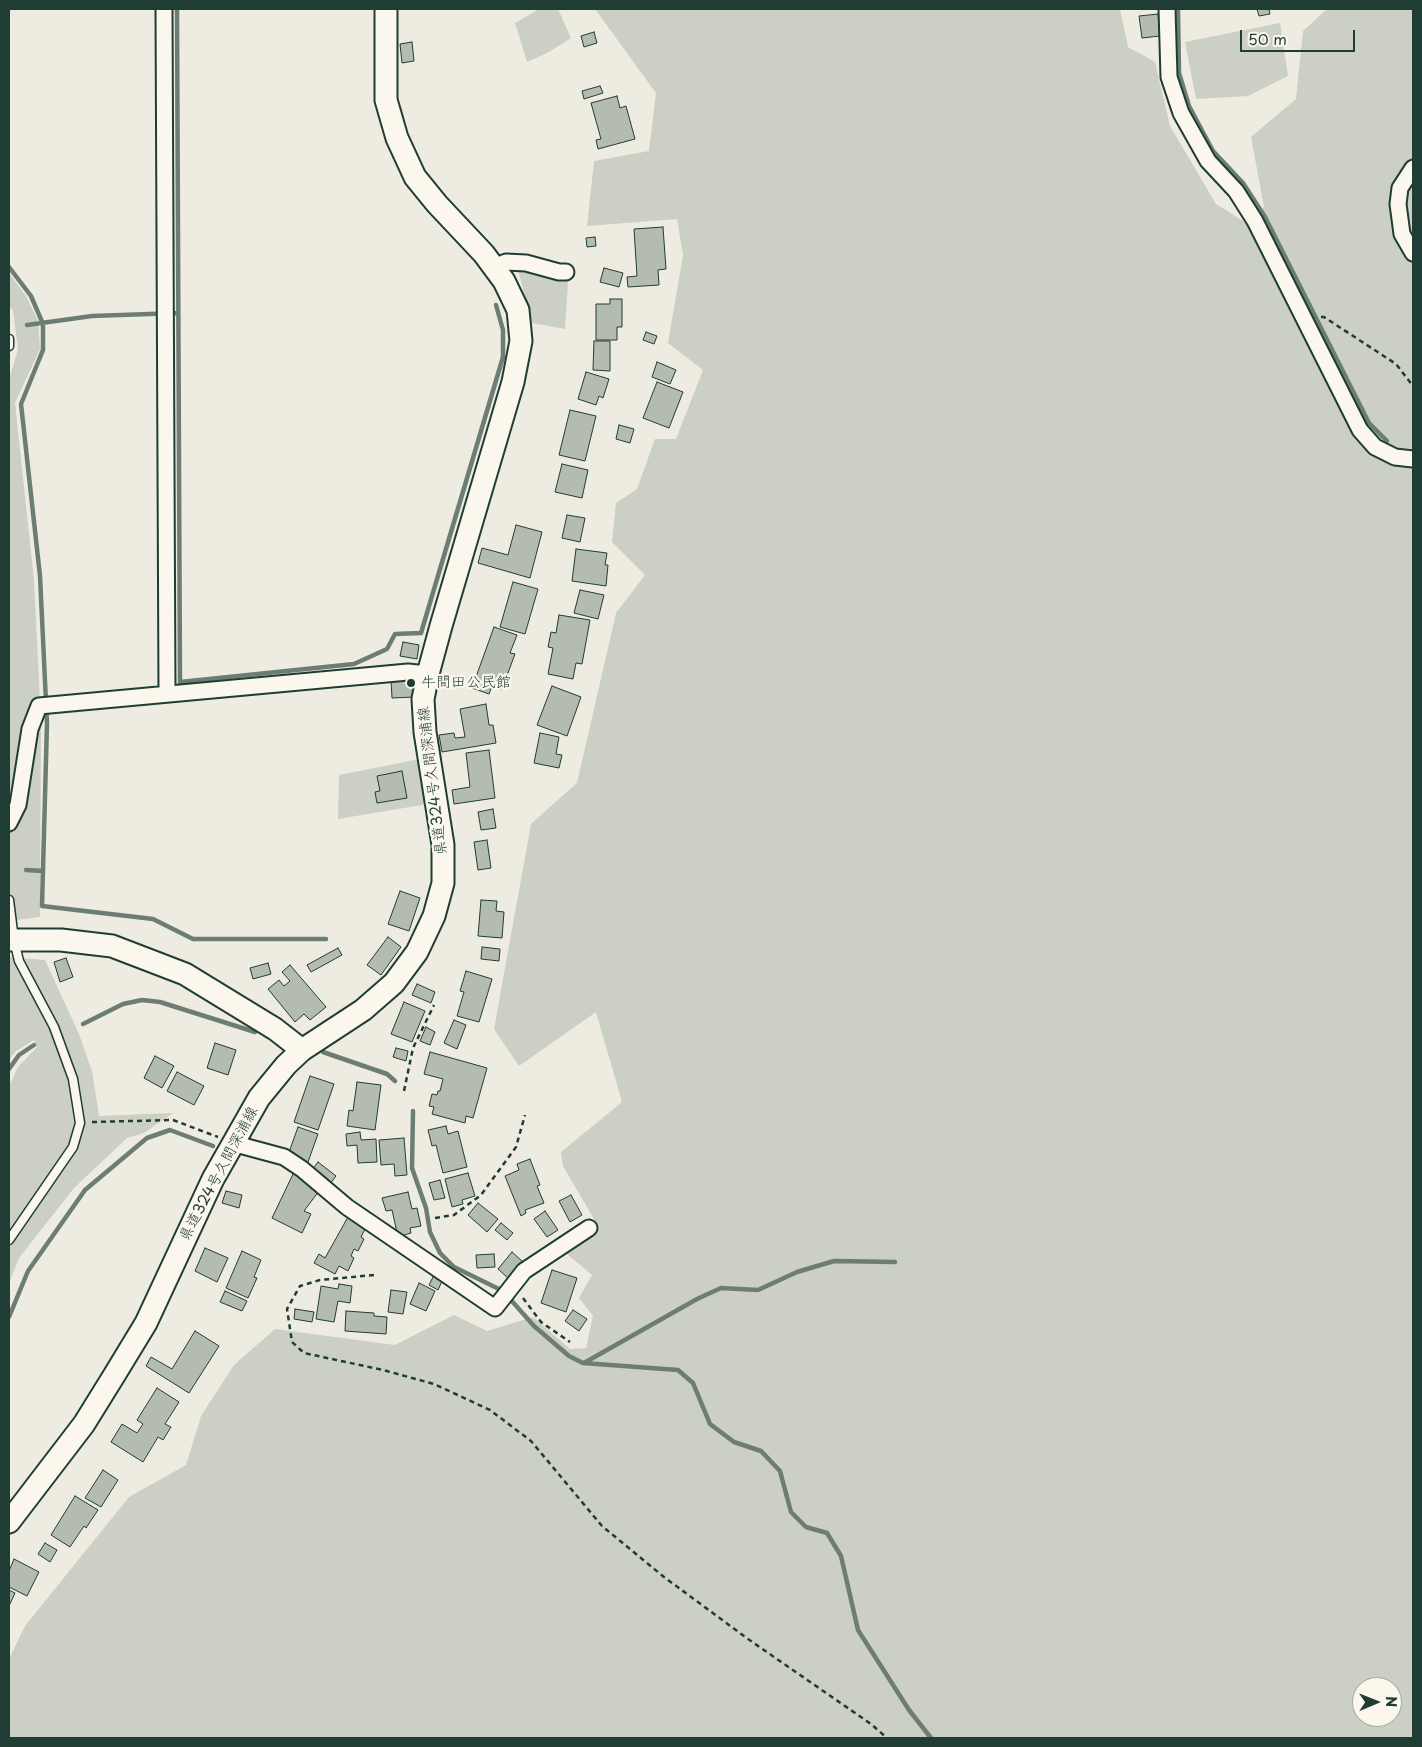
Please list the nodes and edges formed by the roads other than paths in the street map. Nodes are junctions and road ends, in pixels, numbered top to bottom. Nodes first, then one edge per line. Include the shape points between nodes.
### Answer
1 (164, 9) edge
2 (386, 9) edge
3 (1167, 9) edge
4 (1413, 168) edge
5 (1413, 253) edge
6 (494, 267) junction
7 (566, 272) dead end
8 (9, 339) edge
9 (9, 346) edge
10 (1413, 459) edge
11 (428, 674) junction
12 (167, 693) junction
13 (9, 823) edge
14 (9, 900) edge
15 (11, 940) edge
16 (302, 1050) junction
17 (232, 1143) junction
18 (589, 1228) dead end
19 (9, 1240) edge
20 (9, 1522) edge

1 - 12 street
2 - 6 main road, 県道324号久間深浦線 via 386,100 397,138 415,177
3 - 10 street via 1169,77 1181,113 1208,161 1236,192 1255,221 1360,430 1375,447 1394,457
4 - 5 street via 1400,188 1398,204 1402,234
6 - 7 street via 506,262 526,263
6 - 11 main road, 県道324号久間深浦線 via 518,310 521,341
8 - 9 lane
11 - 12 street via 408,672
11 - 16 main road, 県道324号久間深浦線 via 424,699 425,732 443,846 443,883 434,916 417,952 394,982 363,1010
12 - 13 street via 39,706 30,729 18,806
14 - 15 lane
15 - 16 main road via 61,940 112,946 184,974 275,1029
15 - 19 lane via 58,1036 73,1079 80,1122 73,1147
16 - 17 main road, 県道324号久間深浦線 via 259,1098
17 - 18 street via 284,1157 355,1212 494,1308 524,1271
17 - 20 main road, 県道324号久間深浦線 via 146,1323 84,1424

